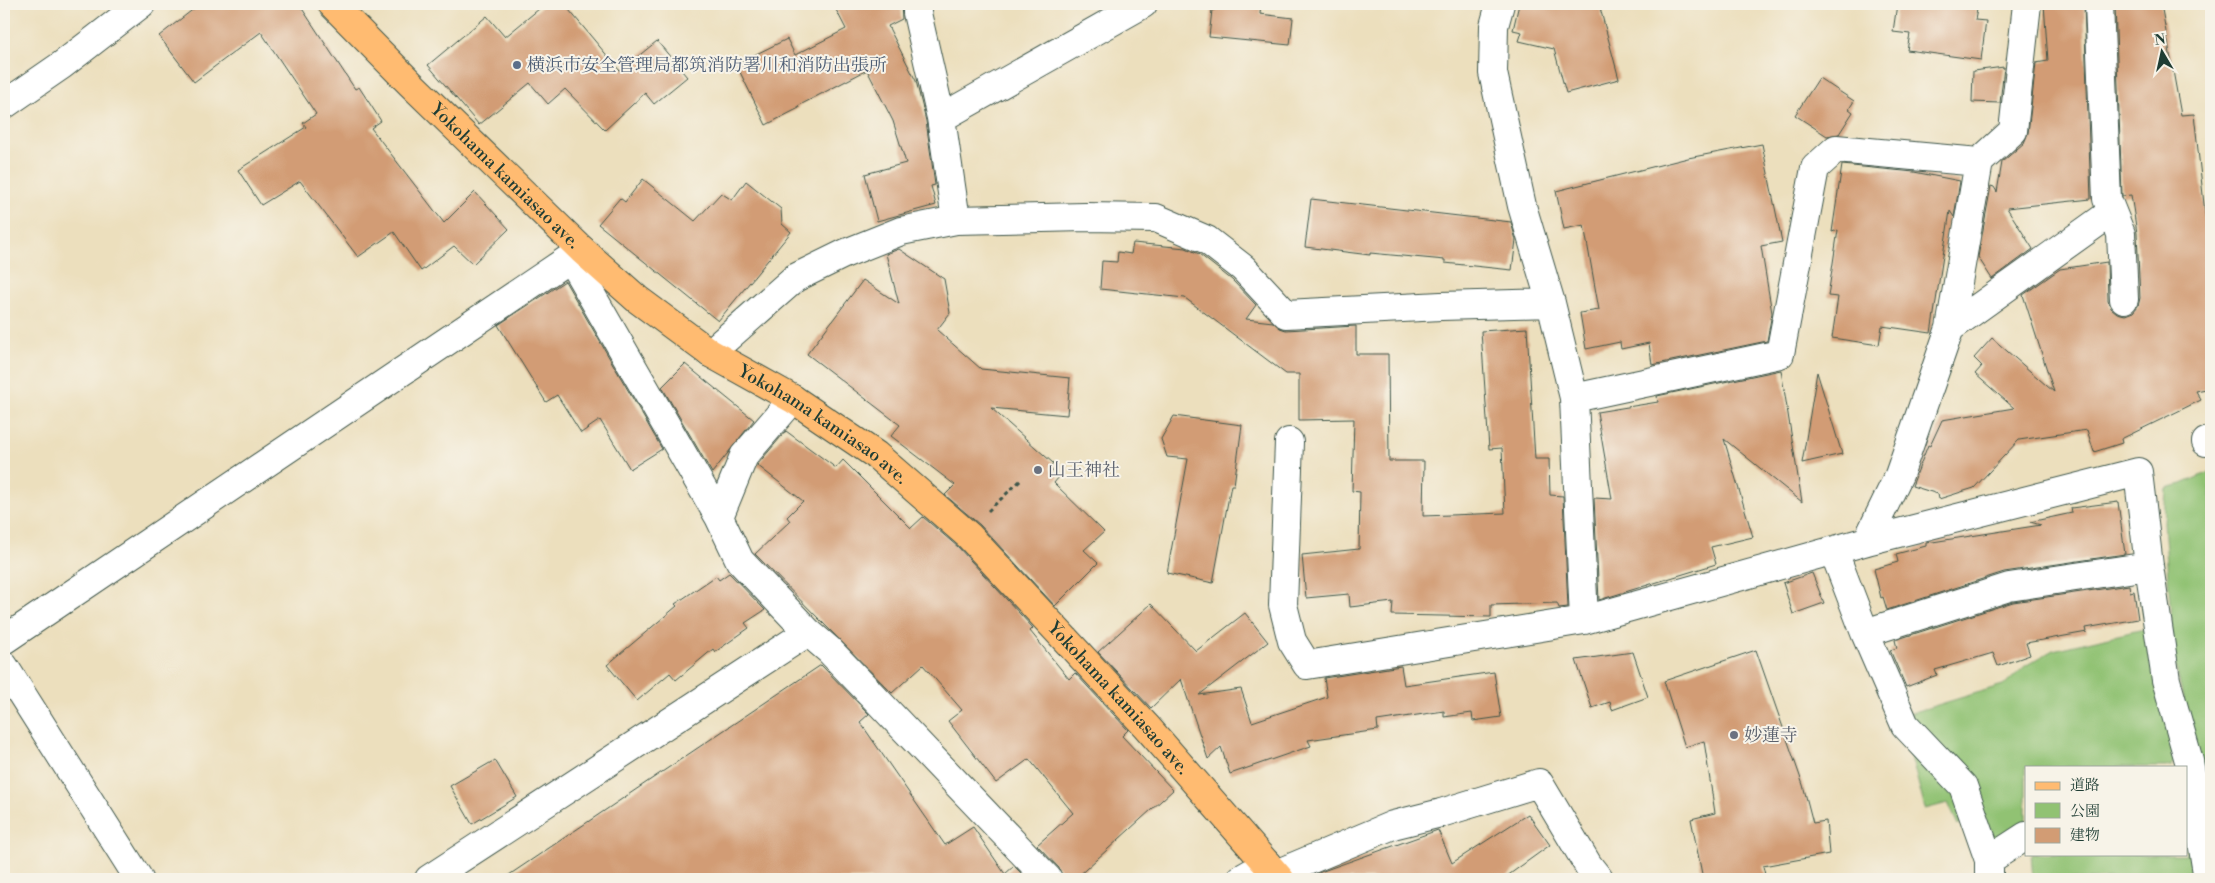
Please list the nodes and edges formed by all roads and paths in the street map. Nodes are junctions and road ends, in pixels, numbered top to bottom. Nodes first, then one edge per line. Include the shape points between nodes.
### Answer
1 (141, 4) edge
2 (334, 4) edge
3 (917, 4) edge
4 (1143, 4) edge
5 (1500, 4) edge
6 (2027, 4) edge
7 (2098, 4) edge
8 (4, 105) edge
9 (941, 118) junction
10 (1979, 162) junction
11 (2112, 212) junction
12 (956, 220) junction
13 (576, 254) junction
14 (2124, 299) dead end
15 (1552, 304) junction
16 (1950, 328) junction
17 (710, 353) junction
18 (1574, 398) junction
19 (793, 400) junction
20 (1289, 442) dead end
21 (1021, 480) dead end
22 (719, 517) junction
23 (982, 517) dead end
24 (1867, 541) junction
25 (1834, 552) junction
26 (2149, 566) junction
27 (1584, 620) junction
28 (808, 632) junction
29 (1866, 633) junction
30 (4, 640) edge
31 (4, 666) edge
32 (2184, 764) edge
33 (2188, 783) edge
34 (2025, 837) edge
35 (1989, 869) edge
36 (1274, 872) edge
37 (139, 879) edge
38 (429, 879) edge
39 (1048, 879) edge
40 (1241, 879) edge
41 (1599, 879) edge
42 (2208, 879) edge

1 - 8 street
2 - 13 main road, Yokohama kamiasao ave.
3 - 9 street
4 - 9 street
5 - 15 street via 1494,26 1493,73 1522,206
6 - 10 street via 2013,131
7 - 11 street via 2107,199
9 - 12 street
10 - 16 street
10 - 18 street via 1836,149 1815,168 1780,354
11 - 14 street via 2121,234
11 - 16 street
12 - 15 street via 1156,218 1207,240 1243,268 1286,314
12 - 17 street via 901,231 795,278
13 - 17 main road, Yokohama kamiasao ave.
13 - 22 street
13 - 30 street
15 - 18 street
16 - 24 street via 1899,475
17 - 19 main road, Yokohama kamiasao ave.
18 - 27 street
19 - 22 street via 744,456
19 - 36 main road, Yokohama kamiasao ave. via 876,455 969,536 1146,726
20 - 27 street via 1283,605 1292,641 1308,665
21 - 23 path
22 - 28 street via 740,561
24 - 25 street
24 - 26 street via 2138,472
25 - 27 street
25 - 29 street
26 - 29 street via 2009,587
26 - 32 street via 2166,680
28 - 38 street
28 - 39 street via 830,650
29 - 35 street via 1905,725 1963,786
31 - 37 street
33 - 42 street
34 - 35 street
36 - 40 street
36 - 41 street via 1393,825 1539,783

